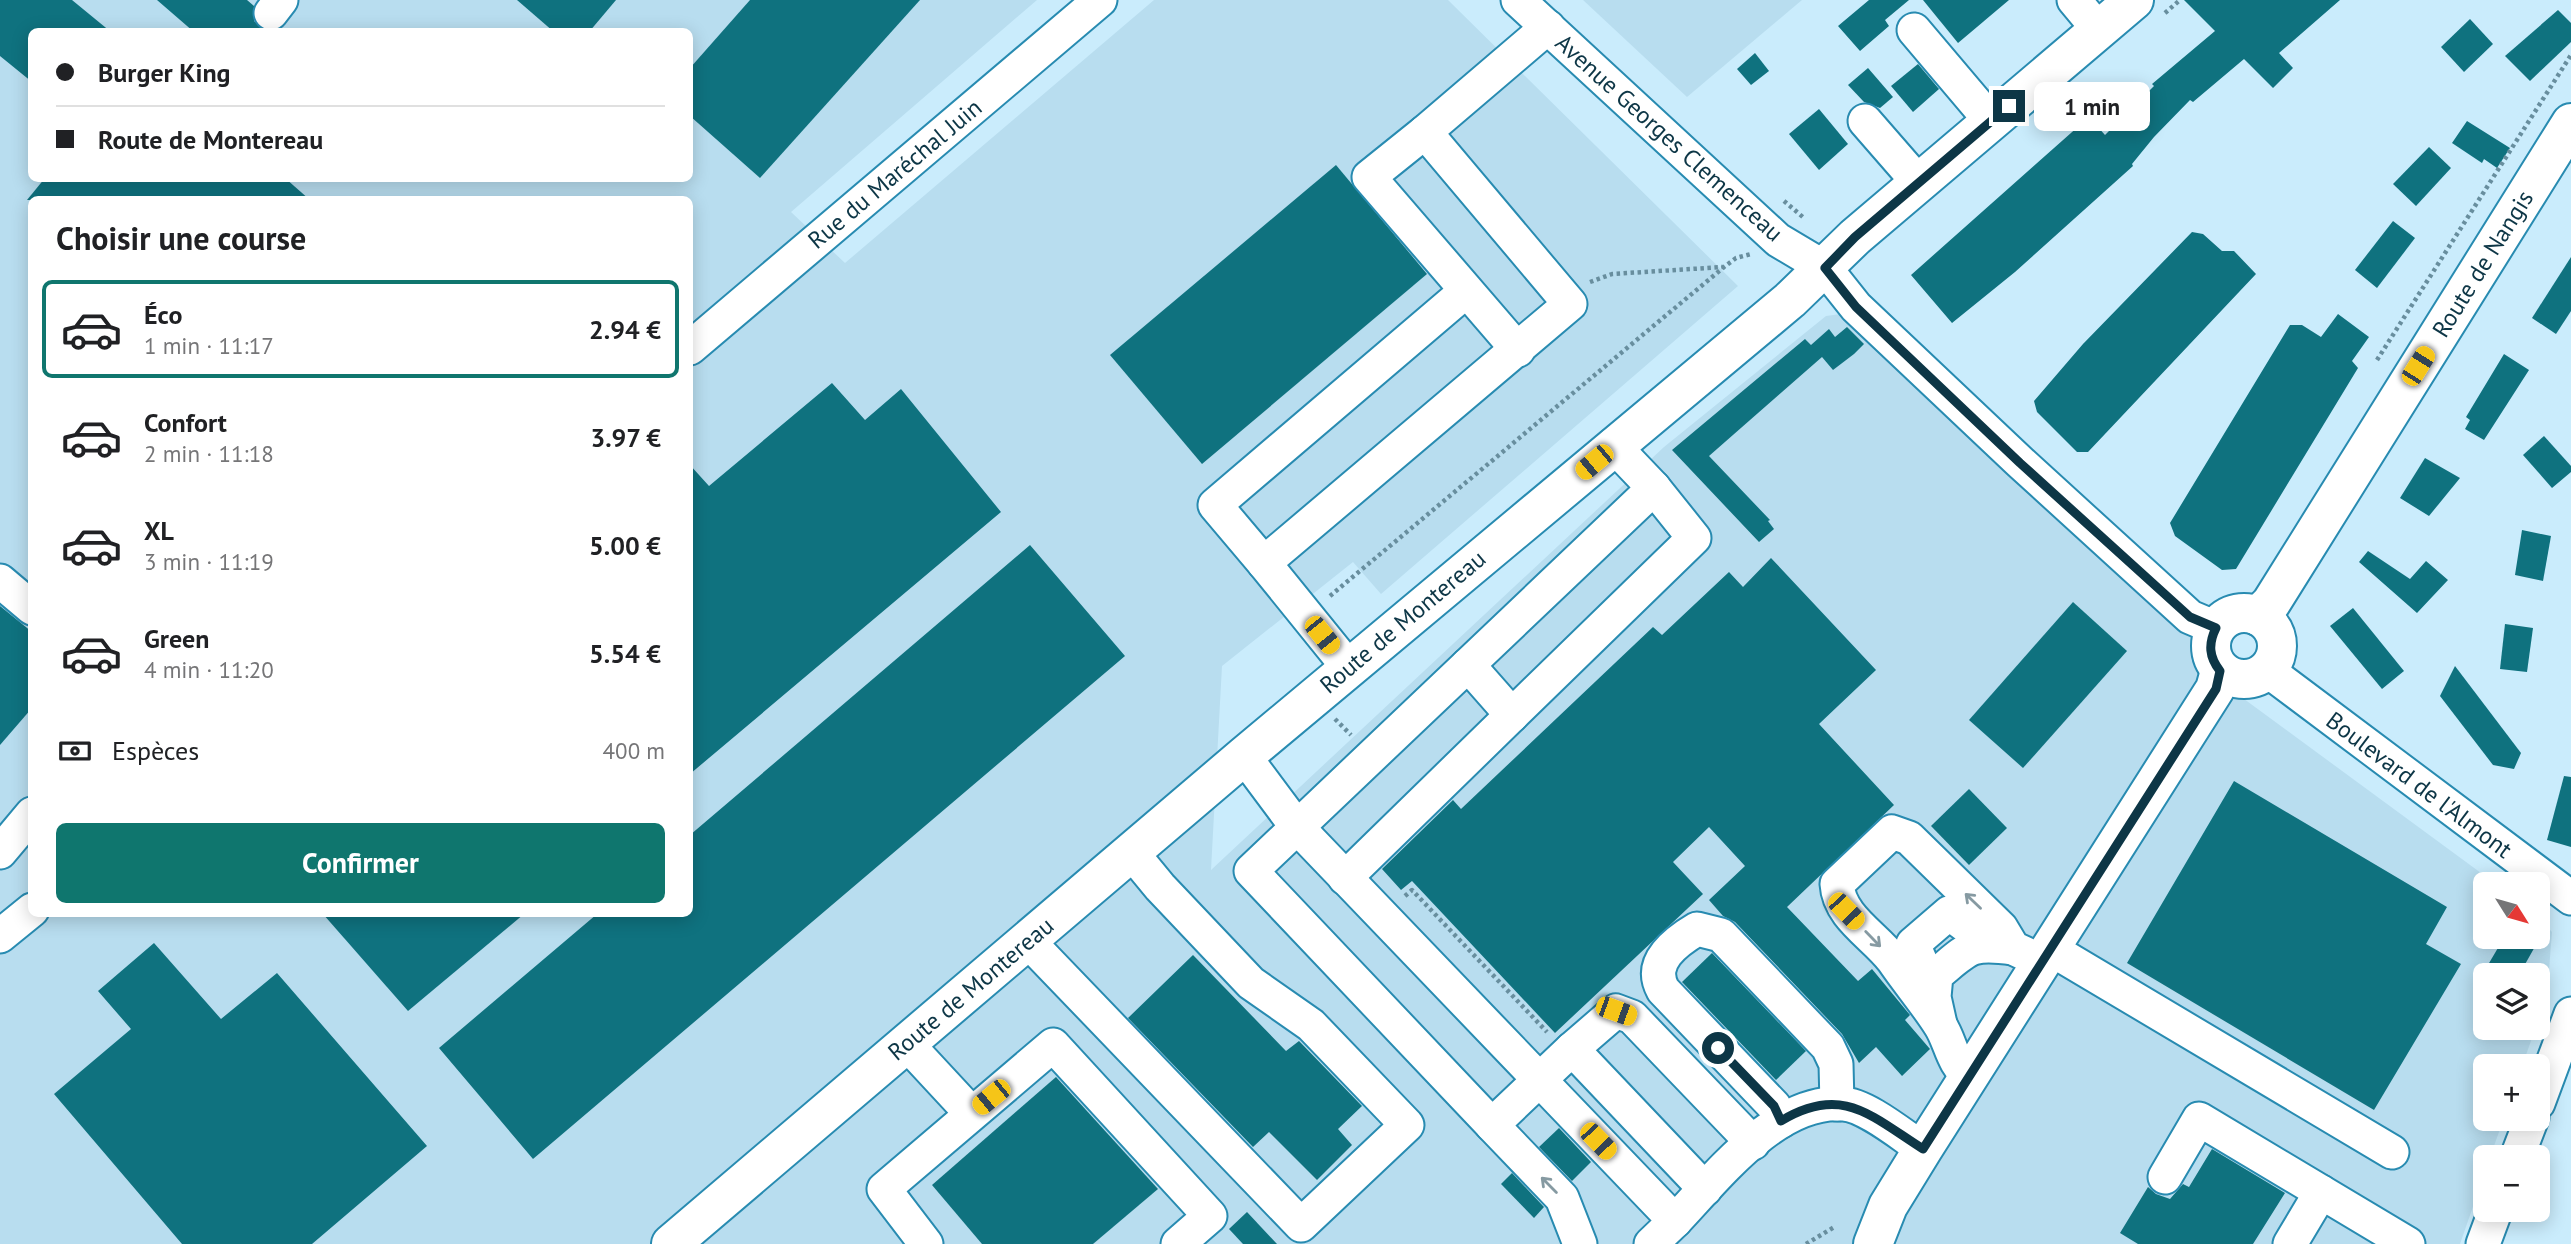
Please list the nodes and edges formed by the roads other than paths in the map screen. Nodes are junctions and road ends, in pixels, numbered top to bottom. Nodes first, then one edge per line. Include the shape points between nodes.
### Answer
1 (1100, 0) edge
2 (1518, 0) edge
3 (2074, 0) edge
4 (2134, 0) edge
5 (1548, 27) junction
6 (1914, 30) dead end
7 (2099, 30) junction
8 (1865, 121) dead end
9 (1991, 121) junction
10 (2571, 123) edge
11 (1425, 132) junction
12 (1919, 183) junction
13 (1825, 268) junction
14 (1466, 291) junction
15 (693, 345) edge
16 (1518, 350) junction
17 (1613, 445) junction
18 (1654, 488) junction
19 (1264, 563) junction
20 (0, 581) edge
21 (28, 605) edge
22 (2258, 616) junction
23 (2216, 628) junction
24 (1468, 665) junction
25 (1349, 668) junction
26 (2267, 670) junction
27 (2220, 671) junction
28 (1513, 715) junction
29 (1244, 756) junction
30 (28, 819) edge
31 (1297, 827) junction
32 (0, 852) edge
33 (1132, 853) junction
34 (1345, 878) junction
35 (2571, 898) edge
36 (28, 912) edge
37 (0, 936) edge
38 (1028, 941) junction
39 (2011, 946) junction
40 (1933, 996) junction
41 (2571, 1014) edge
42 (1560, 1041) junction
43 (907, 1044) junction
44 (2550, 1071) edge
45 (1969, 1075) junction
46 (1539, 1080) junction
47 (1837, 1104) junction
48 (971, 1114) junction
49 (1781, 1121) junction
50 (1492, 1125) junction
51 (1753, 1143) junction
52 (1923, 1149) junction
53 (2392, 1152) dead end
54 (2165, 1177) dead end
55 (1705, 1189) junction
56 (2321, 1192) junction
57 (1888, 1206) junction
58 (1675, 1221) junction
59 (2493, 1222) edge
60 (1841, 1235) edge
61 (2486, 1243) edge
62 (671, 1244) edge
63 (926, 1244) edge
64 (1178, 1244) edge
65 (1580, 1244) edge
66 (1651, 1244) edge
67 (1873, 1244) edge
68 (2290, 1244) edge
69 (2408, 1244) edge

1 - 15 street, Rue du Maréchal Juin
2 - 5 street, Avenue Georges Clemenceau
3 - 7 street
4 - 7 main road, Route de Montereau
5 - 11 street
5 - 13 street, Avenue Georges Clemenceau via 1778,240
6 - 9 street
7 - 9 main road, Route de Montereau
8 - 12 street
9 - 12 main road, Route de Montereau
10 - 22 main road, Route de Nangis via 2271,603
11 - 14 street via 1369,177
11 - 16 street via 1570,304
12 - 13 main road, Route de Montereau
13 - 17 main road, Route de Montereau
13 - 23 street via 1849,300 2020,463 2190,617
14 - 16 street
14 - 19 street via 1215,505
16 - 19 street
17 - 18 street
17 - 25 main road, Route de Montereau
18 - 24 street
18 - 28 street via 1694,538
19 - 25 street
20 - 21 street
22 - 23 main road via 2236,613
22 - 26 main road via 2274,631 2277,641 2274,662
23 - 27 main road via 2210,646
24 - 28 street
24 - 31 street
25 - 29 main road, Route de Montereau
26 - 27 main road via 2239,680
26 - 35 street, Boulevard de l'Almont
27 - 39 main road via 2216,689
28 - 34 street
29 - 31 street
29 - 33 main road, Route de Montereau
30 - 32 street
31 - 34 street
31 - 50 street via 1251,871
33 - 38 main road, Route de Montereau
33 - 38 street via 1251,983 1311,1025 1407,1125 1301,1225
34 - 46 street
36 - 37 street
38 - 43 main road, Route de Montereau
39 - 40 street via 1949,914 1913,944
39 -> 40 street via 2001,928 1909,838 1892,832 1837,884 1838,898
39 - 45 main road
39 - 53 street
40 - 45 street via 1959,1068
41 - 44 street
42 - 46 street
42 - 51 street via 1616,1011 1632,1017
42 - 55 street
43 - 48 street
43 - 62 main road, Route de Montereau
45 - 52 main road
46 - 50 street
46 - 58 street
47 - 49 street via 1802,1108
47 - 49 street via 1836,1063 1828,1047 1721,935 1697,929 1662,958 1658,982 1774,1106
47 - 52 street via 1863,1111
48 - 63 street via 884,1189
48 - 64 street via 1053,1045 1210,1216
49 - 51 street
65 -> 50 street via 1562,1198
51 - 55 street
52 - 57 main road
54 - 56 street via 2199,1119
55 - 58 street
56 - 68 street
56 - 69 street
57 - 60 main road
57 - 67 main road
58 - 66 street
59 - 61 street

